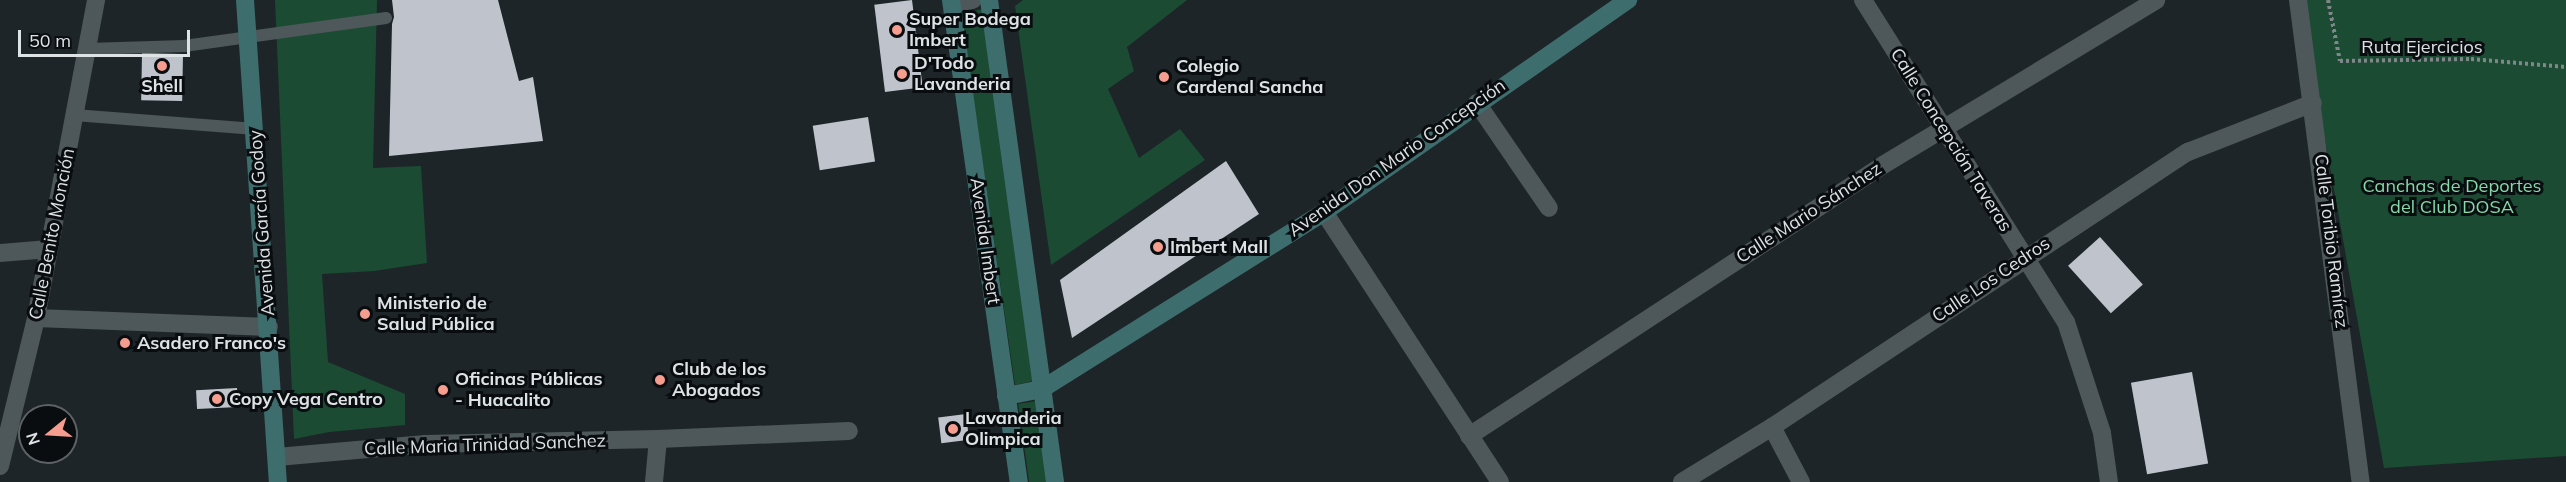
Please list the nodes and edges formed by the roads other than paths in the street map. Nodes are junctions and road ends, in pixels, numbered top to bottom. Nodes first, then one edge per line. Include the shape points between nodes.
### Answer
1 (96, 0) edge
2 (245, 0) edge
3 (973, 0) edge
4 (989, 0) edge
5 (1628, 0) edge
6 (1863, 0) edge
7 (2156, 0) edge
8 (2298, 0) edge
9 (951, 2) edge
10 (386, 18) dead end
11 (248, 36) junction
12 (87, 49) junction
13 (1477, 103) junction
14 (2313, 103) junction
15 (74, 116) junction
16 (1944, 128) junction
17 (255, 129) junction
18 (1549, 208) dead end
19 (1324, 212) junction
20 (49, 249) junction
21 (0, 253) edge
22 (2024, 258) junction
23 (36, 318) junction
24 (269, 327) junction
25 (1042, 389) junction
26 (1006, 396) junction
27 (1772, 427) junction
28 (849, 431) dead end
29 (1469, 436) junction
30 (658, 439) junction
31 (277, 457) junction
32 (0, 466) edge
33 (278, 482) edge
34 (654, 482) edge
35 (1019, 482) edge
36 (1055, 482) edge
37 (1500, 482) edge
38 (1682, 482) edge
39 (1801, 482) edge
40 (2109, 482) edge
41 (2361, 482) edge

1 - 12 street, Calle Benito Monción
2 - 11 main road, Avenida García Godoy
3 - 9 street
4 - 25 main road, Avenida Imbert
5 - 13 main road, Avenida Don Mario Concepción
6 - 16 street, Calle Concepción Taveras
7 - 16 street, Calle Mario Sánchez
8 - 14 street, Calle Toribio Ramírez
9 - 26 main road, Avenida Imbert
10 - 11 lane
11 - 12 lane via 184,46
11 - 17 main road, Avenida García Godoy
12 - 15 street, Calle Benito Monción
13 - 18 street
13 - 19 main road, Avenida Don Mario Concepción
14 - 22 street, Calle Los Cedros via 2188,152
14 - 41 street, Calle Toribio Ramírez
15 - 17 lane
15 - 20 street, Calle Benito Monción
16 - 22 street, Calle Concepción Taveras
16 - 29 street, Calle Mario Sánchez
17 - 24 main road, Avenida García Godoy
19 - 25 main road, Avenida Don Mario Concepción
19 - 29 street
20 - 21 street
20 - 23 street, Calle Benito Monción
22 - 27 street, Calle Los Cedros
22 - 40 street, Calle Concepción Taveras via 2066,322 2102,433
23 - 24 street
23 - 32 street, Calle Benito Monción
24 - 31 main road, Avenida García Godoy
25 - 26 main road, Avenida Don Mario Concepción
25 - 36 main road, Avenida Imbert
26 - 35 main road, Avenida Imbert
27 - 38 street, Calle Los Cedros
27 - 39 street
28 - 30 street, Calle Maria Trinidad Sanchez
29 - 37 street
30 - 31 street, Calle Maria Trinidad Sanchez via 425,444
30 - 34 street
31 - 33 main road, Avenida García Godoy

